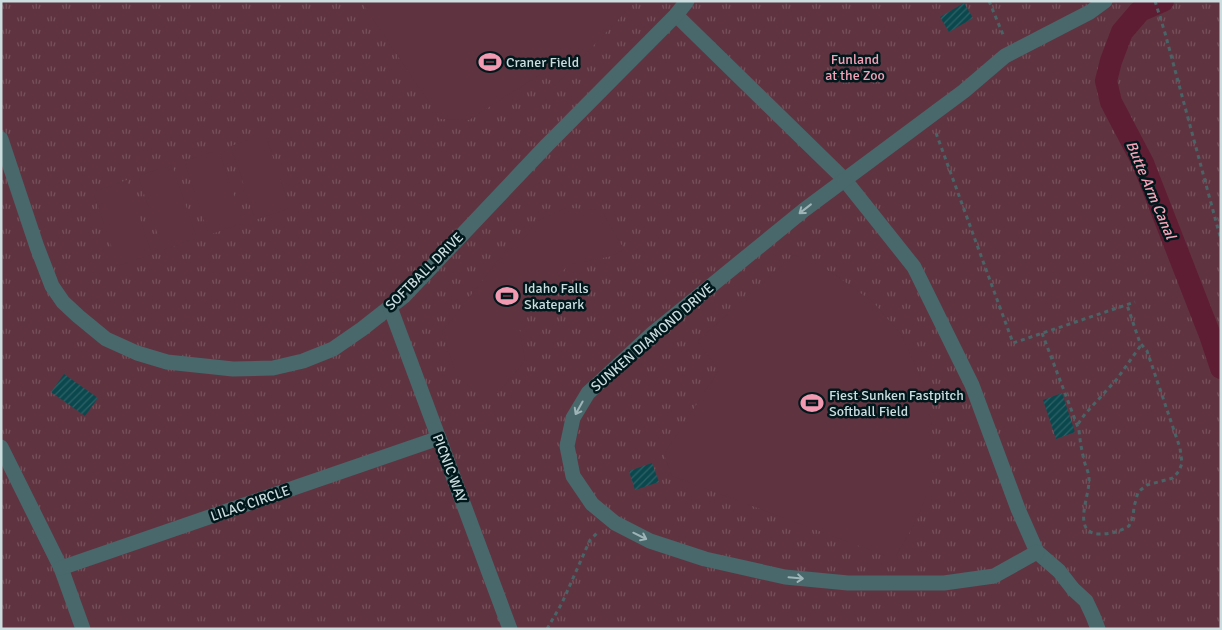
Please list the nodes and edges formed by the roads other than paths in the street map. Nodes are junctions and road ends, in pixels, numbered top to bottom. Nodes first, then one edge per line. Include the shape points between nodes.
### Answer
1 (687, 1) edge
2 (1105, 1) edge
3 (676, 15) junction
4 (1, 139) edge
5 (844, 179) junction
6 (390, 307) junction
7 (439, 438) junction
8 (1, 447) edge
9 (1037, 552) junction
10 (61, 568) junction
11 (83, 629) edge
12 (510, 629) edge
13 (1098, 629) edge

1 - 3 street, SOFTBALL DRIVE
2 - 5 street, SUNKEN DIAMOND DRIVE via 1005,56 964,91
3 - 5 street
3 - 6 street, SOFTBALL DRIVE
4 - 6 street, SOFTBALL DRIVE via 52,286 63,302 106,339 137,353 167,362 233,369 273,368 334,349
5 - 9 street via 914,267 972,385
5 -> 9 street, SUNKEN DIAMOND DRIVE via 653,333 588,393 574,418 567,446 573,476 592,504 615,523 650,541 705,559 785,577 848,583 944,583 994,576
6 - 7 street, PICNIC WAY
7 - 10 street, LILAC CIRCLE
7 - 12 street, PICNIC WAY
8 - 10 street
9 - 13 street via 1086,601
10 - 11 street

